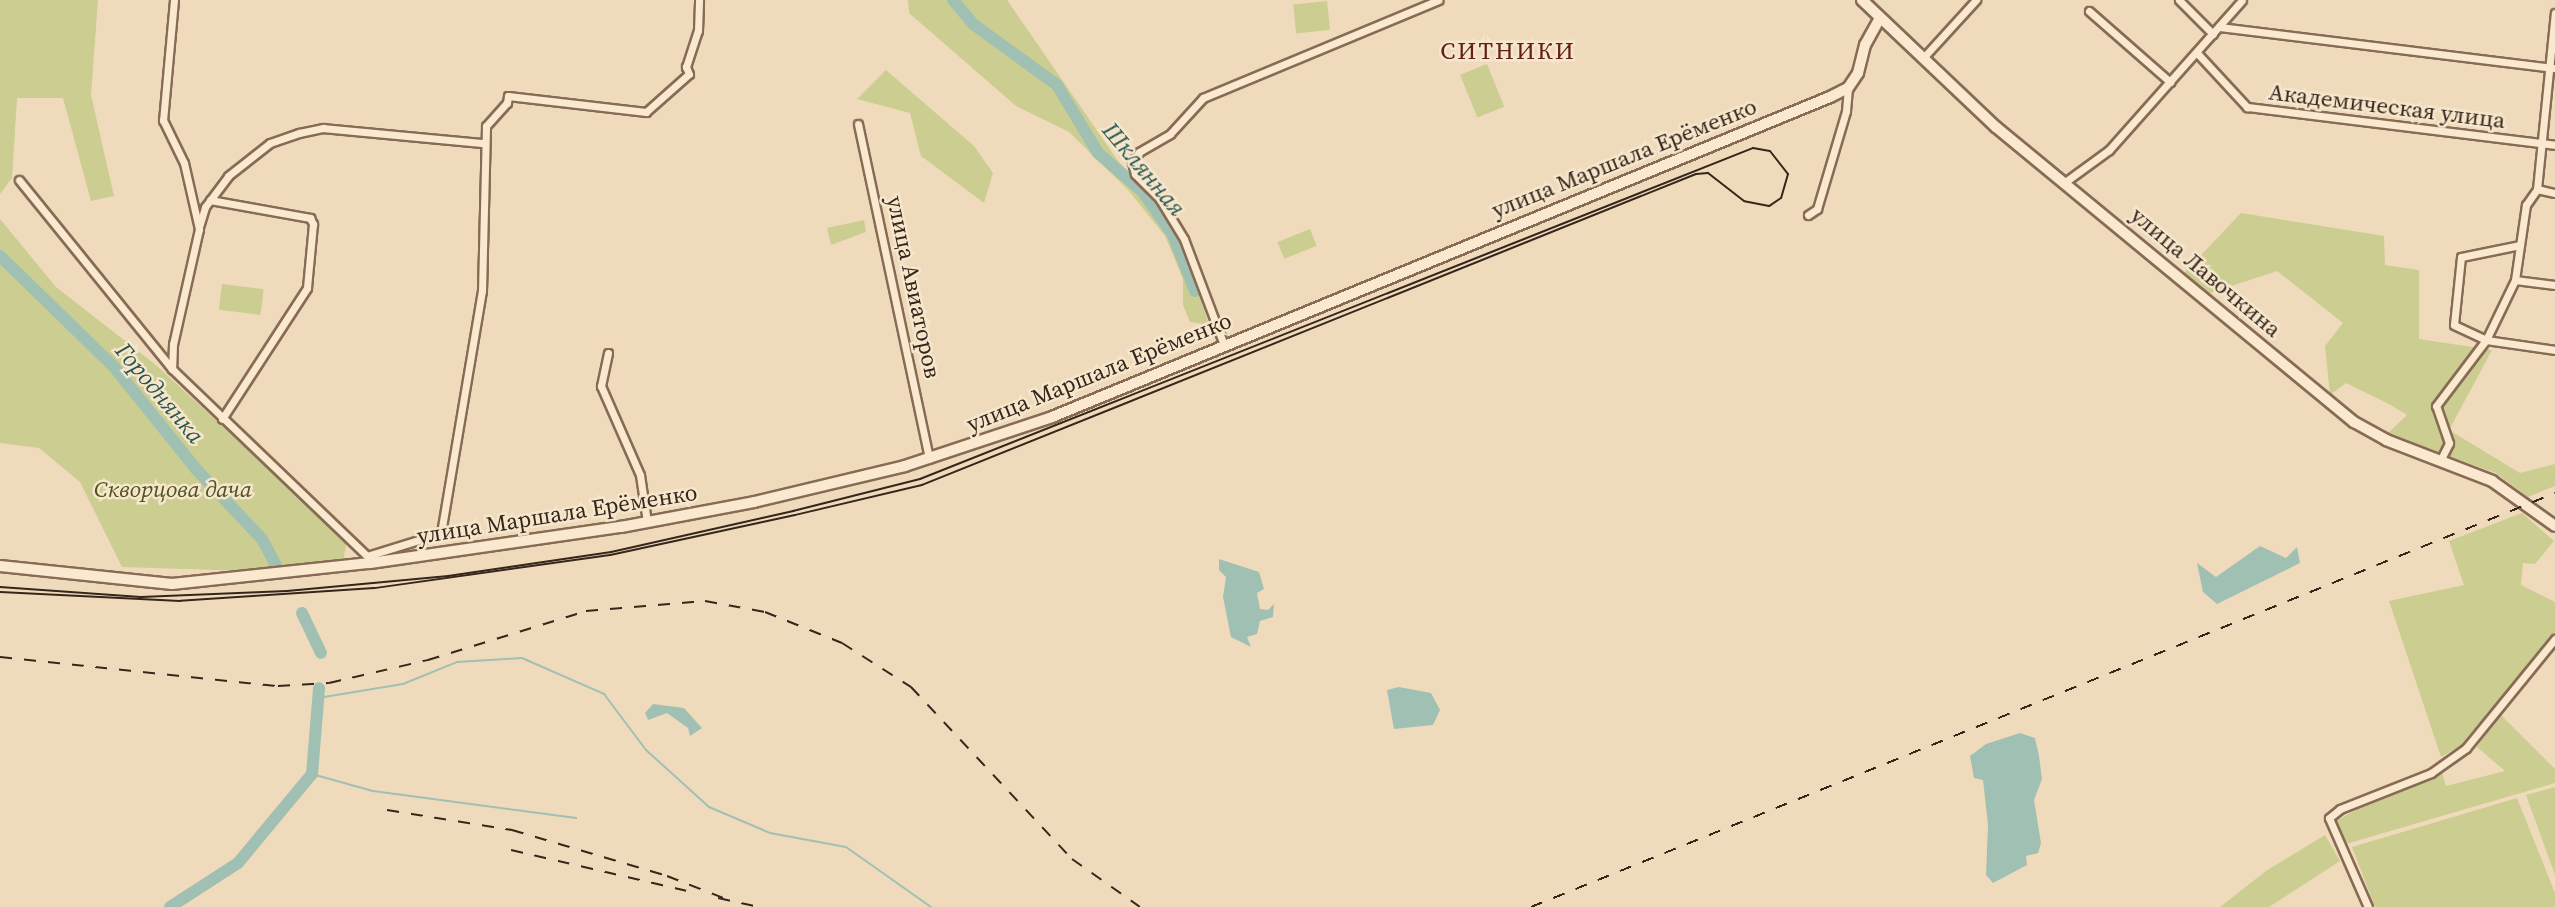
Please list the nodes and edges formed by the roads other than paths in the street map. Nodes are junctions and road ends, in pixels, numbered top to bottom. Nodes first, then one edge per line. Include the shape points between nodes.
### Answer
1 (174, 0) edge
2 (699, 0) edge
3 (1438, 0) edge
4 (1863, 0) edge
5 (1976, 0) edge
6 (2179, 0) edge
7 (2242, 0) edge
8 (2089, 11) dead end
9 (2555, 13) edge
10 (1880, 18) junction
11 (2219, 27) junction
12 (2213, 34) junction
13 (2197, 53) junction
14 (1923, 58) junction
15 (2552, 67) edge
16 (2170, 82) junction
17 (1848, 88) junction
18 (858, 124) dead end
19 (483, 143) junction
20 (2543, 144) junction
21 (2555, 145) edge
22 (19, 180) dead end
23 (2065, 182) junction
24 (2537, 189) junction
25 (2555, 193) edge
26 (210, 200) junction
27 (1808, 215) dead end
28 (199, 229) junction
29 (2520, 245) junction
30 (2515, 280) junction
31 (2555, 285) edge
32 (2486, 340) junction
33 (1224, 345) junction
34 (2555, 350) edge
35 (608, 353) dead end
36 (172, 369) junction
37 (222, 419) junction
38 (929, 459) junction
39 (2440, 461) junction
40 (647, 522) junction
41 (2555, 526) edge
42 (370, 559) junction
43 (0, 566) edge
44 (2555, 639) edge
45 (2368, 907) edge

1 - 28 street via 163,120 184,163
2 - 19 street via 698,31 686,67 689,74 646,112 508,96 508,103 486,126
3 - 33 street via 1203,98 1170,134 1139,152 1132,162 1135,174 1159,198 1184,239
4 - 10 main road, улица Лавочкина
5 - 14 street
6 - 12 street
7 - 11 street
8 - 16 street
9 - 15 street
10 - 14 main road, улица Лавочкина
10 - 17 main road
11 - 12 street
11 - 15 street
12 - 13 street
13 - 16 street
13 - 20 street, Академическая улица via 2247,107
14 - 23 main road, улица Лавочкина
15 - 20 street
16 - 23 street via 2109,150
17 - 27 street via 1846,111 1817,209
17 - 33 main road, улица Маршала Ерёменко via 1569,198
18 - 38 street, улица Авиаторов
19 - 26 street via 323,128 299,133 270,143 239,166
19 - 42 street via 482,291 442,533
20 - 21 street, Академическая улица
20 - 24 street
22 - 36 street
23 - 39 main road, улица Лавочкина via 2354,422
24 - 25 street
24 - 29 street via 2526,205
26 - 28 street
26 - 37 street via 310,218 313,224 307,288
28 - 36 street via 173,344
29 - 30 street
29 - 32 street via 2462,257 2454,325
30 - 31 street
30 - 32 street
32 - 34 street
32 - 39 street via 2436,406 2449,443
33 - 38 main road, улица Маршала Ерёменко via 1052,417
35 - 40 street via 601,386 640,475
36 - 37 street
37 - 42 street
38 - 40 main road, улица Маршала Ерёменко via 754,502
39 - 41 main road, улица Лавочкина via 2512,492
40 - 42 main road, улица Маршала Ерёменко
42 - 43 main road, улица Маршала Ерёменко via 172,584
44 - 45 street via 2466,748 2431,773 2340,809 2329,818

